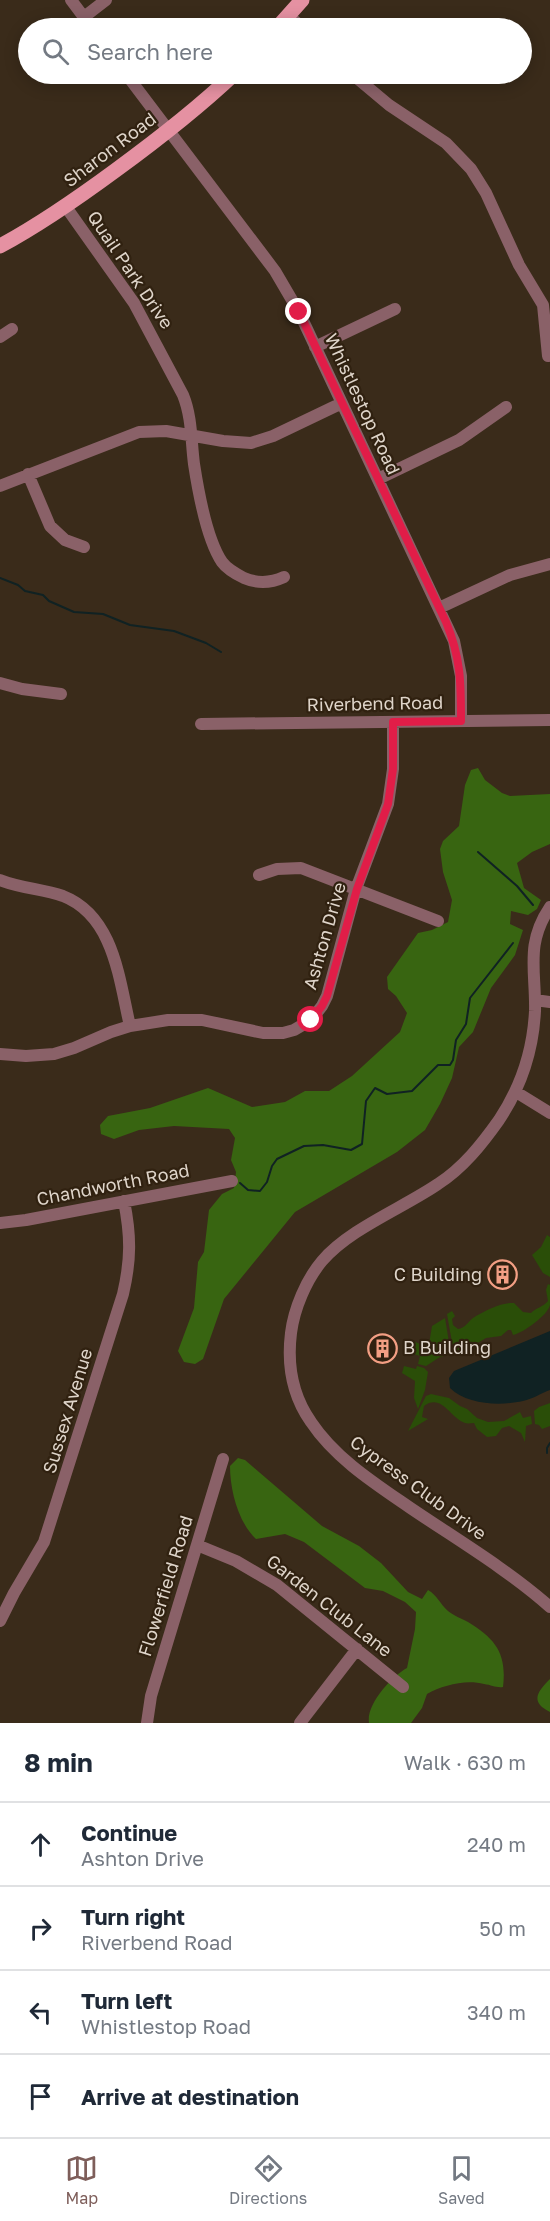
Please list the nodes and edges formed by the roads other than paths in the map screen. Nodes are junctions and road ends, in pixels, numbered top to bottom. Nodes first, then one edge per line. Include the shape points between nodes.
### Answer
1 (70, 0) edge
2 (106, 0) edge
3 (302, 0) edge
4 (289, 16) joint
5 (84, 17) joint
6 (291, 18) edge
7 (134, 84) edge
8 (223, 84) edge
9 (364, 84) edge
10 (170, 131) junction
11 (66, 207) junction
12 (0, 246) edge
13 (395, 309) dead end
14 (12, 329) dead end
15 (0, 337) edge
16 (315, 347) junction
17 (548, 356) dead end
18 (342, 403) junction
19 (507, 407) dead end
20 (191, 436) junction
21 (28, 474) junction
22 (378, 479) junction
23 (0, 486) edge
24 (84, 547) dead end
25 (550, 564) edge
26 (284, 577) dead end
27 (439, 608) junction
28 (0, 683) edge
29 (61, 694) dead end
30 (550, 720) edge
31 (461, 721) junction
32 (393, 722) junction
33 (201, 724) dead end
34 (259, 875) dead end
35 (0, 880) edge
36 (357, 889) junction
37 (550, 907) edge
38 (438, 921) dead end
39 (535, 1000) junction
40 (550, 1002) edge
41 (130, 1026) junction
42 (0, 1054) edge
43 (516, 1092) junction
44 (550, 1113) edge
45 (232, 1181) dead end
46 (124, 1201) junction
47 (0, 1223) edge
48 (223, 1459) dead end
49 (197, 1545) junction
50 (550, 1607) edge
51 (0, 1621) edge
52 (357, 1649) junction
53 (403, 1687) dead end
54 (147, 1723) edge
55 (300, 1723) edge

1 - 5 street
2 - 5 street
3 - 4 main road
4 - 6 street
7 - 10 street, Whistlestop Road
8 - 10 main road, Sharon Road
9 - 17 street via 446,143 471,168 543,305
10 - 11 main road, Sharon Road
10 - 16 street, Whistlestop Road via 275,271
11 - 12 main road, Sharon Road
11 - 20 street, Quail Park Drive via 152,334 186,403
13 - 16 street
14 - 15 street
16 - 18 street, Whistlestop Road
18 - 20 street via 263,440 238,443
18 - 22 street, Whistlestop Road
19 - 22 street via 459,440
20 - 21 street via 166,431 139,432
20 - 26 street, Quail Park Drive via 210,536 223,564 250,581 269,582
21 - 23 street
21 - 24 street via 50,526 65,540
22 - 27 street, Whistlestop Road
25 - 27 street via 510,575
27 - 31 street, Whistlestop Road via 458,658
28 - 29 street
30 - 31 street, Riverbend Road
31 - 32 street, Riverbend Road
32 - 33 street, Riverbend Road
32 - 36 street, Ashton Drive via 388,804
34 - 36 street via 301,868
35 - 41 street via 60,895 91,916 112,951
36 - 38 street
36 - 41 street, Ashton Drive via 327,996 318,1013 305,1024 271,1034 202,1020
37 - 39 street, Cypress Club Drive via 542,920 532,958
39 - 40 street
39 - 43 street, Cypress Club Drive via 533,1033
41 - 42 street, Ashton Drive via 54,1054
43 - 44 street
43 - 50 street, Cypress Club Drive via 480,1146 456,1172 341,1244 322,1261 297,1305 289,1360 301,1405 323,1439 339,1455
45 - 46 street, Chandworth Road
46 - 47 street, Chandworth Road
46 - 51 street, Sussex Avenue via 130,1241 123,1294 48,1532
48 - 49 street, Flowerfield Road
49 - 52 street, Garden Club Lane via 258,1573
49 - 54 street, Flowerfield Road via 151,1696
52 - 53 street, Garden Club Lane
52 - 55 street

